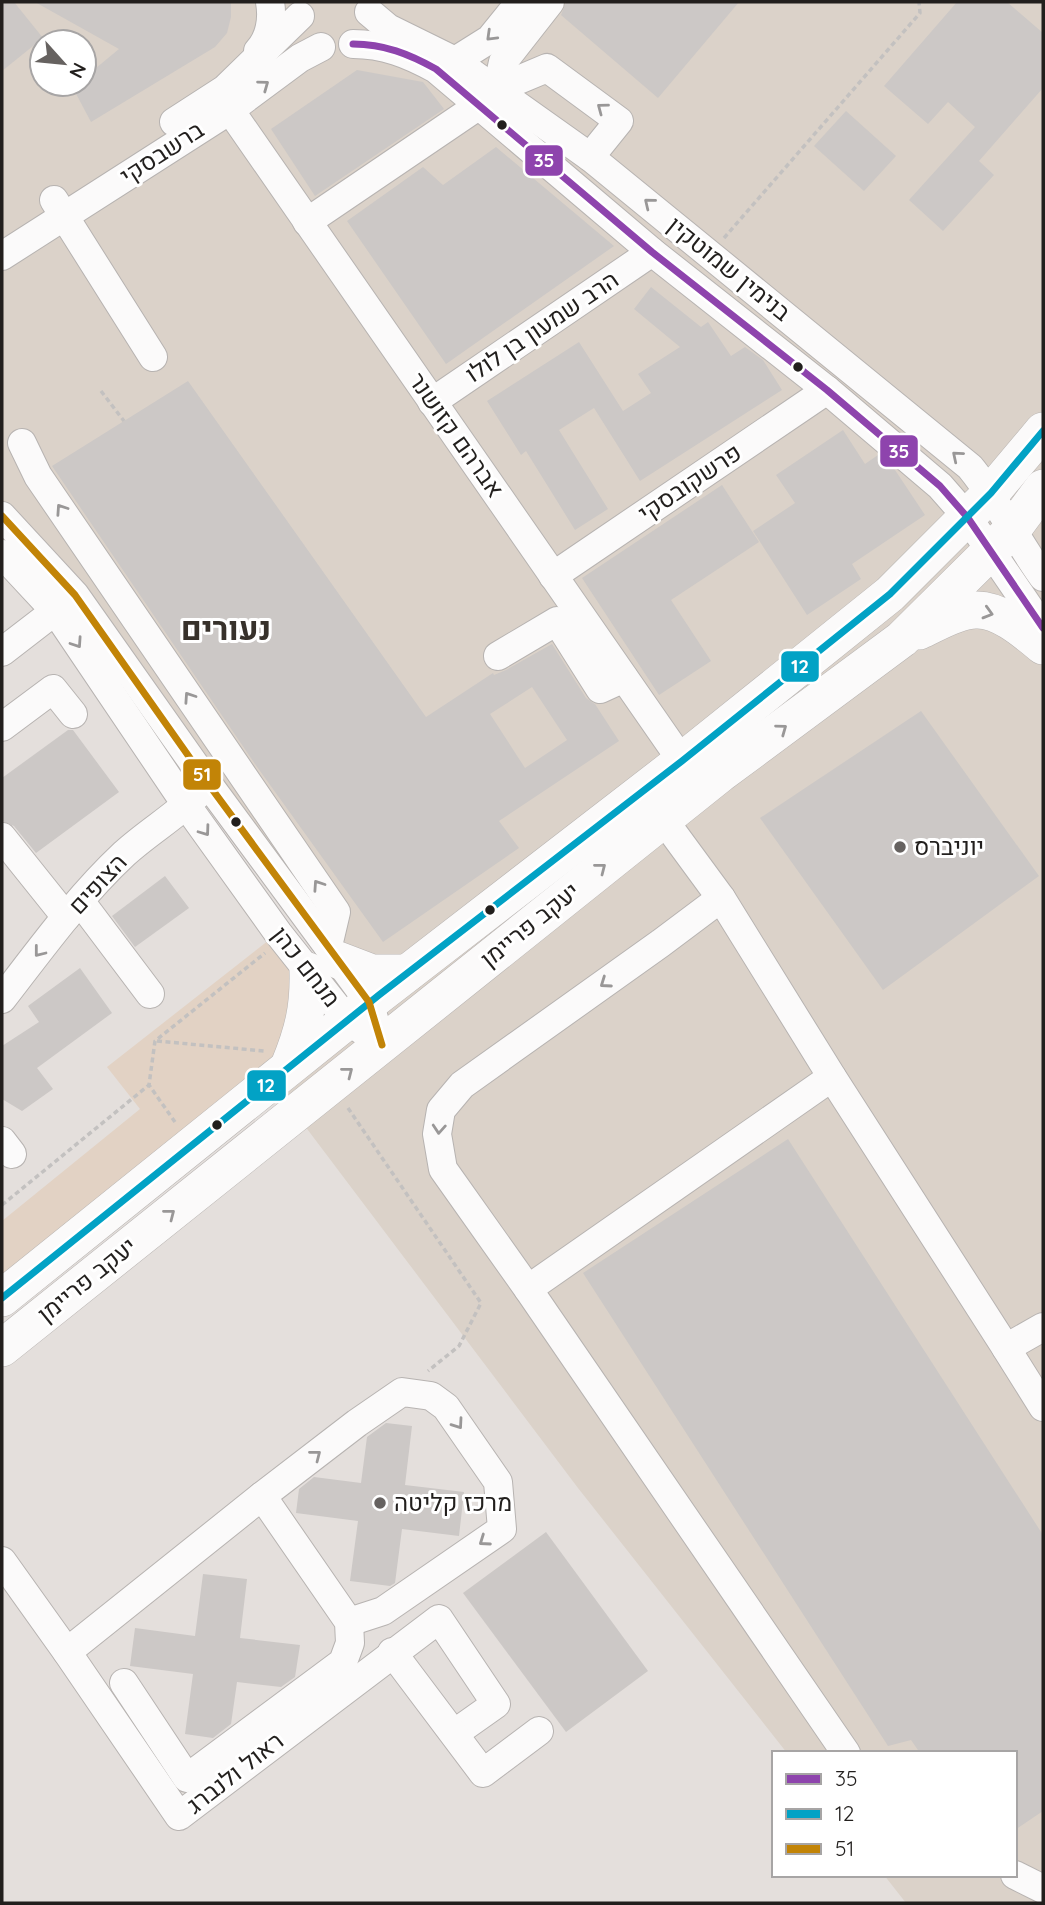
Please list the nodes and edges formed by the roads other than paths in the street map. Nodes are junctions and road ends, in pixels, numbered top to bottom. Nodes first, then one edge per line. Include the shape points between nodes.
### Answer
1 (270, 2) edge
2 (520, 2) edge
3 (550, 2) edge
4 (368, 7) edge
5 (301, 9) edge
6 (353, 44) junction
7 (321, 47) junction
8 (455, 61) junction
9 (488, 98) junction
10 (228, 100) junction
11 (590, 157) junction
12 (59, 208) junction
13 (307, 222) junction
14 (2, 234) edge
15 (652, 252) junction
16 (2, 256) edge
17 (153, 357) dead end
18 (827, 390) junction
19 (432, 402) junction
20 (1043, 431) edge
21 (22, 443) dead end
22 (1043, 488) edge
23 (980, 505) junction
24 (2, 516) edge
25 (1001, 541) junction
26 (2, 554) edge
27 (553, 576) junction
28 (1043, 576) edge
29 (66, 603) junction
30 (1043, 628) edge
31 (902, 639) junction
32 (1043, 646) edge
33 (2, 652) edge
34 (498, 656) dead end
35 (624, 678) junction
36 (73, 714) dead end
37 (2, 727) edge
38 (682, 761) junction
39 (209, 785) junction
40 (187, 806) junction
41 (663, 819) junction
42 (2, 837) edge
43 (722, 898) junction
44 (73, 909) junction
45 (325, 959) junction
46 (407, 973) junction
47 (150, 994) dead end
48 (2, 999) edge
49 (358, 1011) junction
50 (382, 1045) junction
51 (281, 1059) junction
52 (832, 1077) junction
53 (528, 1289) junction
54 (2, 1298) edge
55 (1043, 1327) edge
56 (2, 1348) edge
57 (1006, 1348) junction
58 (1043, 1407) edge
59 (262, 1496) junction
60 (2, 1561) edge
61 (349, 1622) junction
62 (67, 1652) junction
63 (392, 1652) junction
64 (124, 1683) dead end
65 (539, 1731) dead end
66 (455, 1733) junction
67 (845, 1751) edge
68 (1017, 1876) edge
69 (1043, 1889) edge

1 - 10 street via 273,16 264,45
2 -> 8 street via 490,40
3 - 9 street via 503,62
4 - 6 street via 365,30
4 - 8 street, בנימין שמוטקין via 388,28
5 - 7 street via 303,31
5 - 10 street, ברשבסקי
6 - 7 street, בנימין שמוטקין
6 - 9 street, בנימין שמוטקין via 372,44 411,55
10 -> 7 street, ברשבסקי
8 - 9 street, בנימין שמוטקין
9 - 11 street, בנימין שמוטקין
11 -> 9 street via 619,121 547,68
9 - 13 street
9 - 15 street, בנימין שמוטקין
10 - 12 street, ברשבסקי
10 - 13 street, אברהם קזושנר
23 -> 11 street, בנימין שמוטקין via 970,467
12 - 14 street, ברשבסקי
12 - 16 street, ברשבסקי
12 - 17 street
13 - 19 street, אברהם קזושנר
15 - 18 street, בנימין שמוטקין
15 - 19 street, הרב שמעון בן לולו
18 - 23 street, בנימין שמוטקין via 940,486
18 - 27 street, פרשקובסקי
19 - 27 street, אברהם קזושנר
20 - 23 main road, יעקב פריימן
45 -> 21 street via 337,912 38,476
22 - 25 main road, יעקב פריימן
23 - 25 street, בנימין שמוטקין
23 - 38 main road, יעקב פריימן via 890,594
24 - 29 street, מנחם כהן
25 - 28 street, בנימין שמוטקין
25 - 30 street, בנימין שמוטקין
25 - 31 main road, יעקב פריימן
26 - 29 street, מנחם כהן
27 - 35 street, אברהם קזושנר
29 - 33 street
29 - 39 street, מנחם כהן
29 -> 40 street, מנחם כהן
31 -> 32 main road via 977,610 1010,620
41 -> 31 main road, יעקב פריימן
34 - 35 street via 557,621 600,689
35 - 38 street, אברהם קזושנר
36 - 37 street via 53,689
38 - 46 main road, יעקב פריימן
39 - 40 street, הצופים
39 - 45 street, מנחם כהן
40 - 44 street, הצופים via 124,854
40 -> 45 street, מנחם כהן via 283,939
41 - 43 street
50 -> 41 main road, יעקב פריימן
42 - 44 street
43 - 52 street
43 -> 53 street via 462,1085 441,1110 438,1134 443,1169
44 - 47 street
44 -> 48 street, הצופים
45 - 46 main road via 372,973
45 - 49 street, מנחם כהן
45 - 51 main road via 306,1016
46 - 49 main road, יעקב פריימן
49 - 50 street, מנחם כהן
49 - 51 main road, יעקב פריימן
56 -> 50 main road, יעקב פריימן
51 - 54 main road, יעקב פריימן
52 - 53 street
52 - 57 street
53 - 67 street
55 - 57 street
57 - 58 street
59 - 61 street
59 -> 61 street via 402,1392 431,1396 446,1408 498,1482 502,1529 383,1611
59 - 62 street
60 - 62 street, ראול ולנברג
61 - 64 street via 350,1643 343,1662 187,1778
62 - 63 street, ראול ולנברג via 179,1816
63 - 66 street
63 - 66 street, ראול ולנברג via 439,1619 496,1704
65 - 66 street via 483,1773
68 - 69 street

